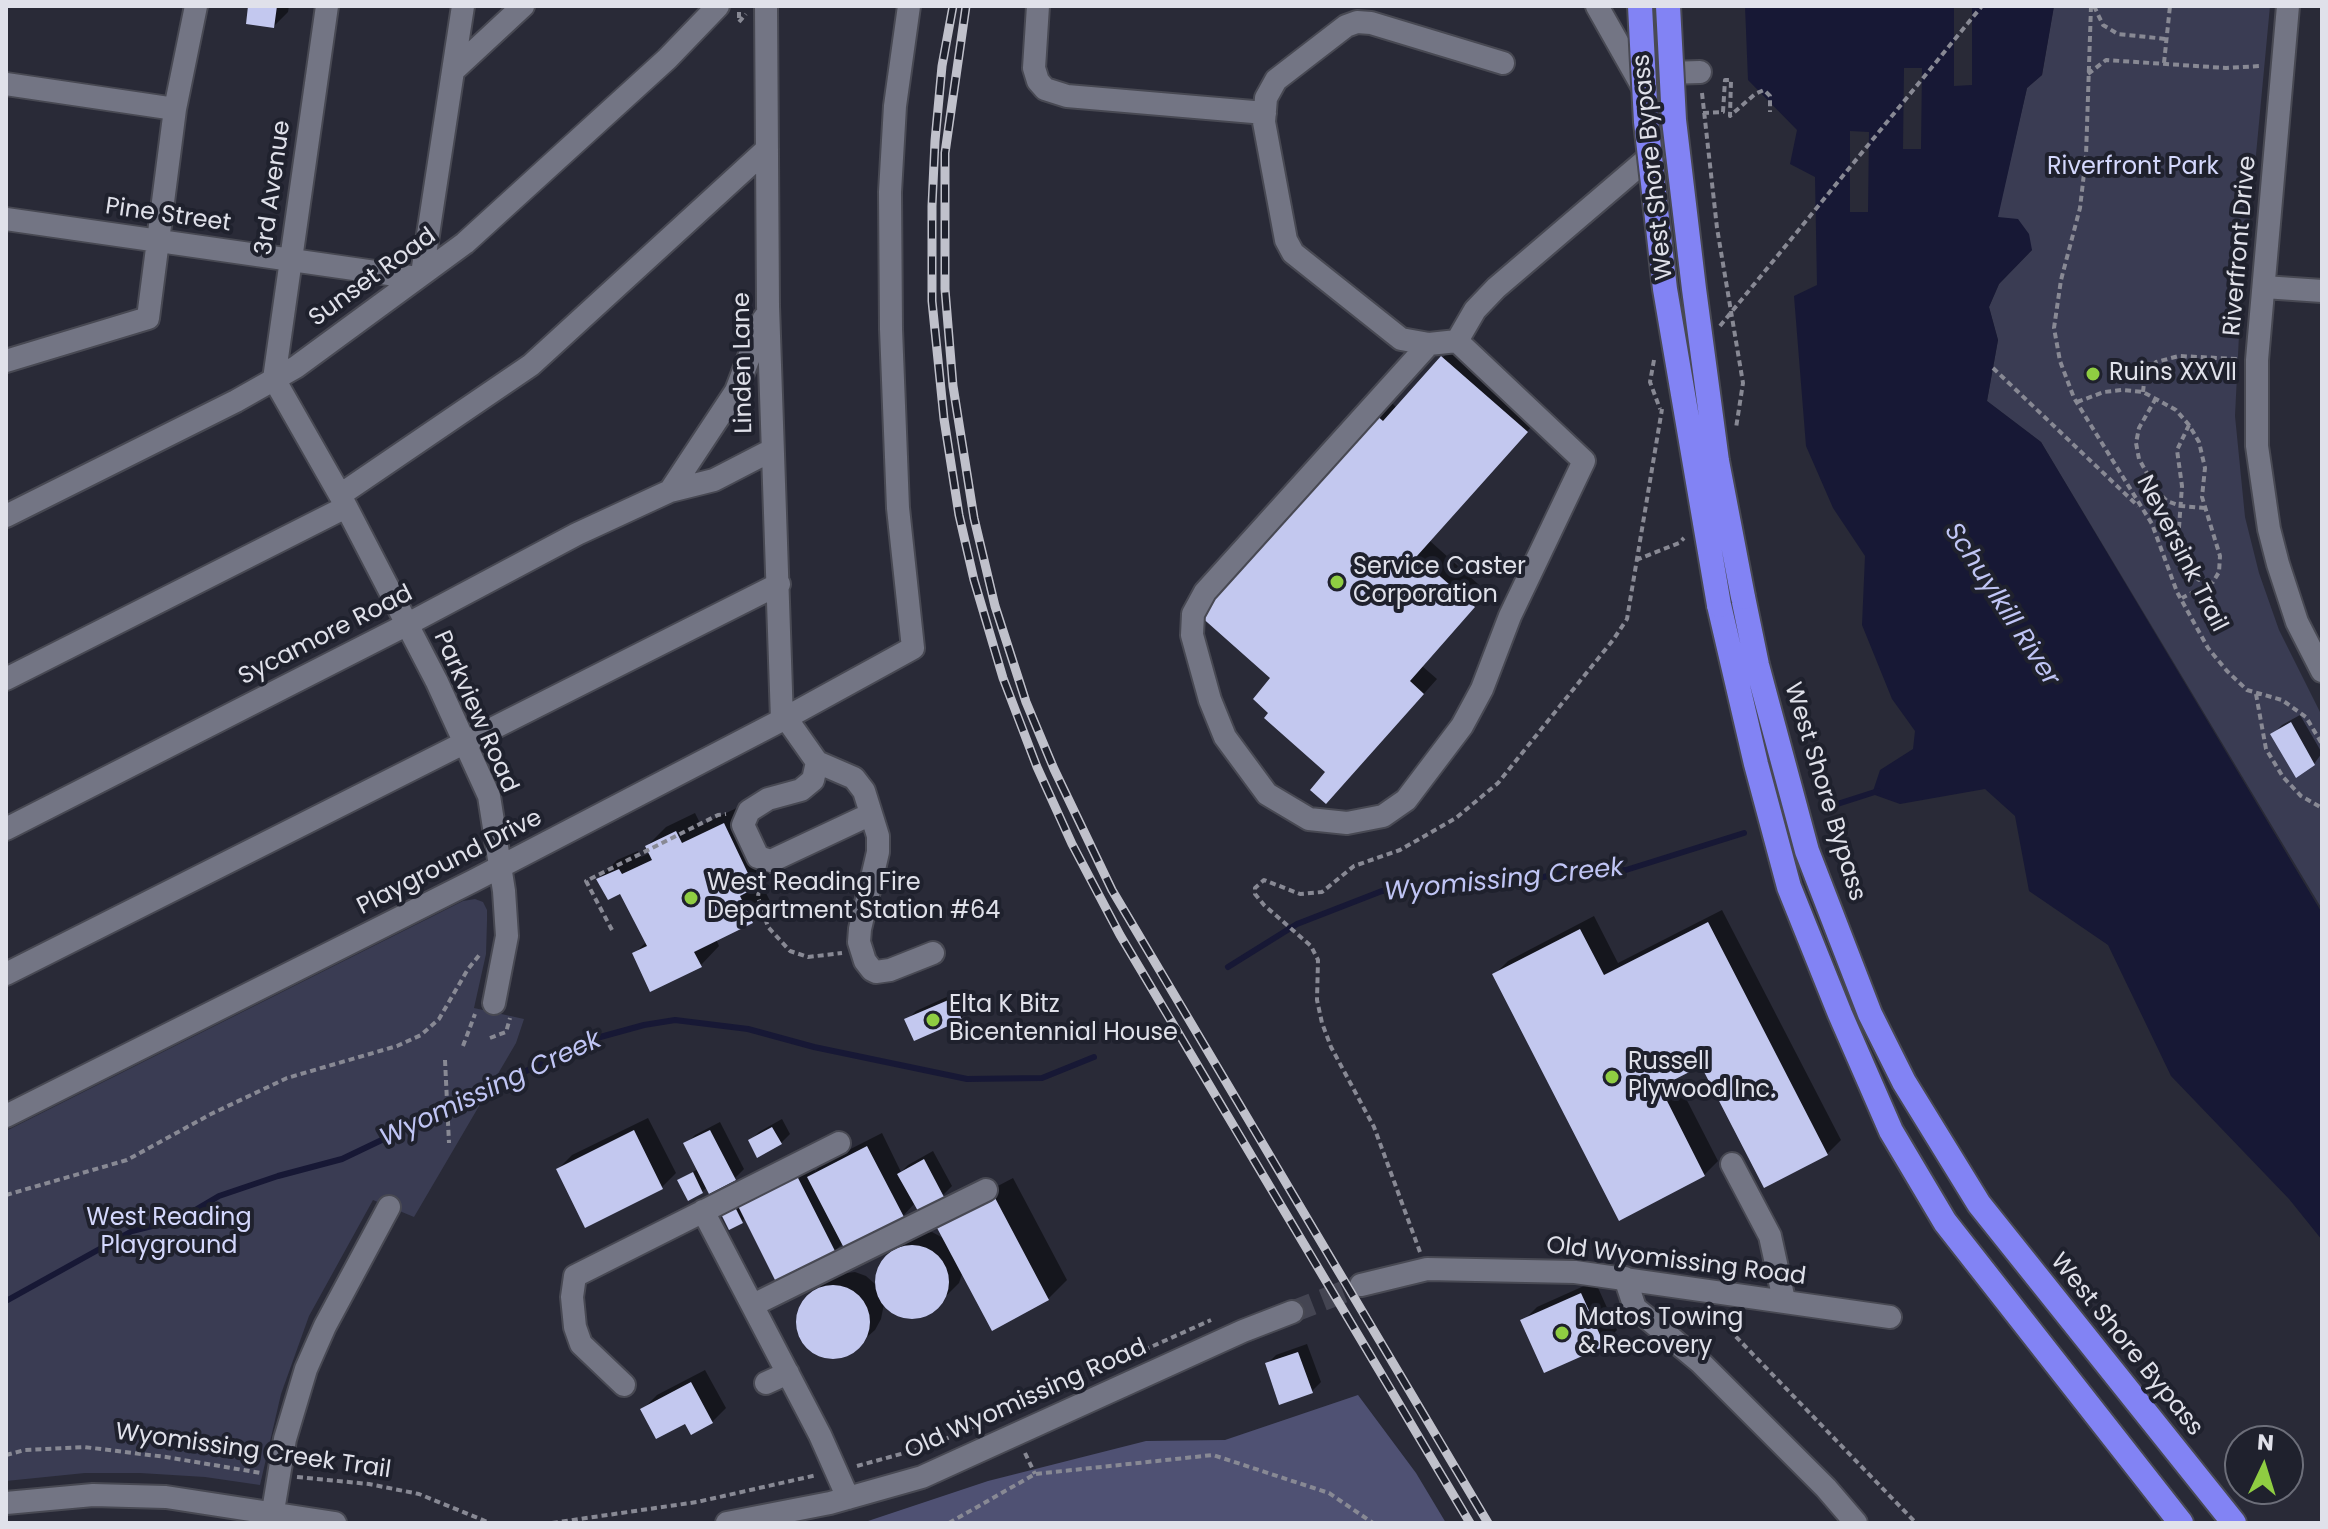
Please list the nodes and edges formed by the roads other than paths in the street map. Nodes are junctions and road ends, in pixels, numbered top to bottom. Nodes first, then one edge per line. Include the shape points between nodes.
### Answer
1 (196, 6) edge
2 (327, 6) edge
3 (463, 6) edge
4 (523, 6) edge
5 (718, 6) edge
6 (766, 6) edge
7 (909, 6) edge
8 (1038, 6) edge
9 (1597, 6) edge
10 (1640, 6) edge
11 (1668, 6) edge
12 (2288, 6) edge
13 (1503, 63) dead end
14 (453, 71) junction
15 (1700, 72) dead end
16 (1637, 74) junction
17 (6, 84) edge
18 (175, 109) junction
19 (1265, 113) junction
20 (767, 149) junction
21 (6, 219) edge
22 (156, 241) junction
23 (289, 260) junction
24 (419, 276) junction
25 (2264, 287) junction
26 (2322, 291) edge
27 (768, 306) junction
28 (1457, 341) junction
29 (1429, 344) junction
30 (12, 356) edge
31 (274, 379) junction
32 (772, 450) junction
33 (670, 491) junction
34 (343, 501) junction
35 (6, 516) edge
36 (779, 584) junction
37 (406, 625) junction
38 (2322, 671) edge
39 (6, 679) edge
40 (784, 719) junction
41 (465, 742) junction
42 (817, 762) junction
43 (871, 814) junction
44 (6, 829) edge
45 (500, 866) junction
46 (933, 953) dead end
47 (6, 974) edge
48 (493, 1011) road end
49 (6, 1116) edge
50 (839, 1143) dead end
51 (1732, 1164) dead end
52 (986, 1190) dead end
53 (389, 1207) dead end
54 (703, 1211) junction
55 (1625, 1278) junction
56 (1361, 1285) tunnel mouth
57 (1784, 1300) junction
58 (753, 1305) junction
59 (1292, 1312) tunnel mouth
60 (1890, 1317) dead end
61 (788, 1373) junction
62 (766, 1383) dead end
63 (624, 1385) dead end
64 (848, 1498) junction
65 (6, 1503) edge
66 (272, 1517) edge
67 (335, 1523) edge
68 (727, 1523) edge
69 (1856, 1523) edge
70 (2181, 1523) edge
71 (2234, 1523) edge

1 - 18 street
2 - 23 street, 3rd Avenue
3 - 14 street
4 - 14 street
5 - 24 street, Sunset Road via 476,232
6 - 20 street, Linden Lane
7 - 40 street, Playground Drive via 895,106 891,329 898,508 913,648
8 - 19 street via 1034,68 1045,89 1067,96
9 - 16 street
10 - 70 highway, West Shore Bypass, bridge via 1646,122 1665,289 1719,605 1789,887 1891,1131 1945,1222
11 - 71 highway, West Shore Bypass, bridge via 1674,120 1717,461 1757,665 1807,851 1870,1014 1904,1082 1979,1204
12 - 25 street, Riverfront Drive
13 - 19 street via 1357,22 1276,80
14 - 24 street
15 - 16 street
16 - 28 street via 1658,114 1661,147 1496,288
17 - 18 street
18 - 22 street
19 - 29 street via 1286,240 1293,253 1401,339
20 - 27 street, Linden Lane
20 - 34 street via 531,365
21 - 22 street, Pine Street
22 - 23 street, Pine Street
22 - 30 street via 148,318
23 - 24 street, Pine Street
23 - 31 street, 3rd Avenue
24 - 31 street, Sunset Road
25 - 26 street
25 - 38 street, Riverfront Drive via 2257,446 2269,529 2297,622
27 - 32 street, Linden Lane
27 - 33 street via 736,391
28 - 29 street
28 - 29 street via 1584,461 1510,616 1482,689 1462,726 1406,800 1383,816 1347,823 1309,819 1267,794 1225,737 1192,635 1193,614 1205,592
31 - 34 street, Parkview Road
31 - 35 street, Sunset Road
32 - 33 street, Sycamore Road via 714,480
32 - 36 street, Linden Lane
33 - 37 street, Sycamore Road
34 - 37 street, Parkview Road
34 - 39 street
36 - 40 street, Linden Lane
36 - 41 street
37 - 41 street, Parkview Road
37 - 44 street, Sycamore Road
40 - 42 street
40 - 45 street, Playground Drive
41 - 45 street, Parkview Road via 489,796
41 - 47 street
42 - 43 street via 854,778
42 - 43 street via 813,780 801,790 768,799 749,811 743,825 758,857 771,861
43 - 46 street via 878,852 860,929 861,951 876,972
45 - 48 street, Parkview Road via 507,936
45 - 49 street, Playground Drive
50 - 54 street
51 - 57 street via 1770,1236
52 - 58 street
53 - 66 street via 306,1369 285,1439
54 - 58 street
54 - 63 street via 575,1276 572,1297 581,1344
55 - 56 street, Old Wyomissing Road via 1427,1269
55 - 57 street, Old Wyomissing Road
55 - 69 street via 1635,1308 1700,1362
57 - 60 street, Old Wyomissing Road
58 - 61 street
59 - 64 street, Old Wyomissing Road via 941,1470
61 - 62 street
61 - 64 street
64 - 68 street, Old Wyomissing Road
65 - 66 street via 133,1495
66 - 67 street

